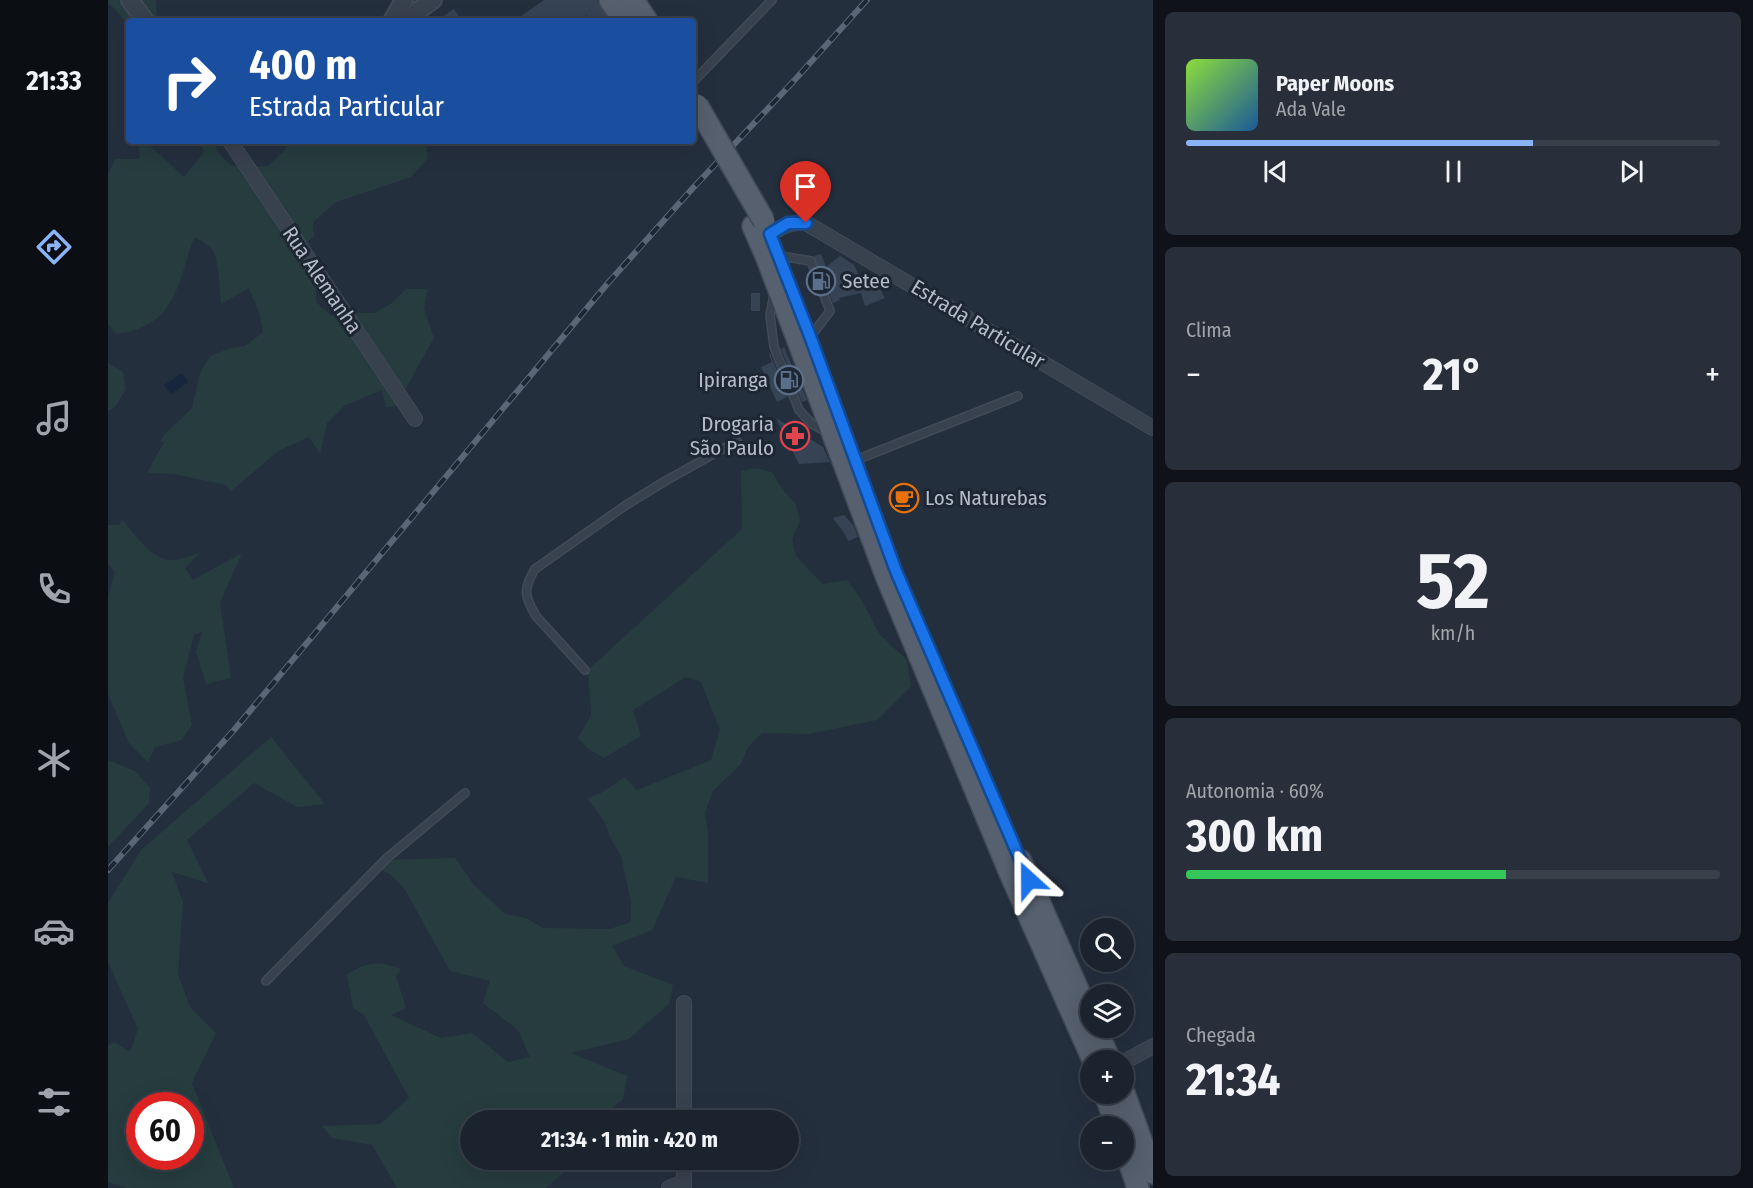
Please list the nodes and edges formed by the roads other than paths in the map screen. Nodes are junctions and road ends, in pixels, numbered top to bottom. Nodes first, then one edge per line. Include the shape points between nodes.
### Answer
1 (130, 0) edge
2 (404, 0) edge
3 (422, 0) edge
4 (433, 0) edge
5 (610, 0) edge
6 (633, 0) edge
7 (772, 0) edge
8 (143, 18) edge
9 (394, 18) edge
10 (408, 18) edge
11 (622, 18) edge
12 (645, 18) edge
13 (696, 79) edge
14 (696, 110) edge
15 (232, 144) edge
16 (762, 231) junction
17 (1018, 396) dead end
18 (415, 419) dead end
19 (1153, 428) edge
20 (737, 441) dead end
21 (856, 460) junction
22 (585, 670) dead end
23 (465, 794) dead end
24 (266, 981) dead end
25 (1080, 994) edge
26 (684, 1003) dead end
27 (1153, 1046) edge
28 (1089, 1050) edge
29 (1134, 1056) edge
30 (1127, 1104) edge
31 (684, 1110) edge
32 (1134, 1159) edge
33 (1146, 1174) edge
34 (684, 1185) edge
35 (669, 1188) edge

1 - 8 street
2 - 9 street
3 - 4 street
4 - 10 street
5 - 11 main road
6 - 12 main road
7 - 13 lane
14 - 16 main road
15 - 18 street, Rua Alemanha
16 - 19 street, Estrada Particular via 796,222 816,228
16 - 21 main road via 780,256
16 - 28 main road via 776,285 891,589
17 - 21 lane
20 - 22 lane via 634,500 535,569 527,581 530,606 536,616
21 - 25 main road via 896,571
23 - 24 lane via 387,858
26 - 31 street
27 - 29 street
30 - 33 main road
32 - 33 main road
34 - 35 street

